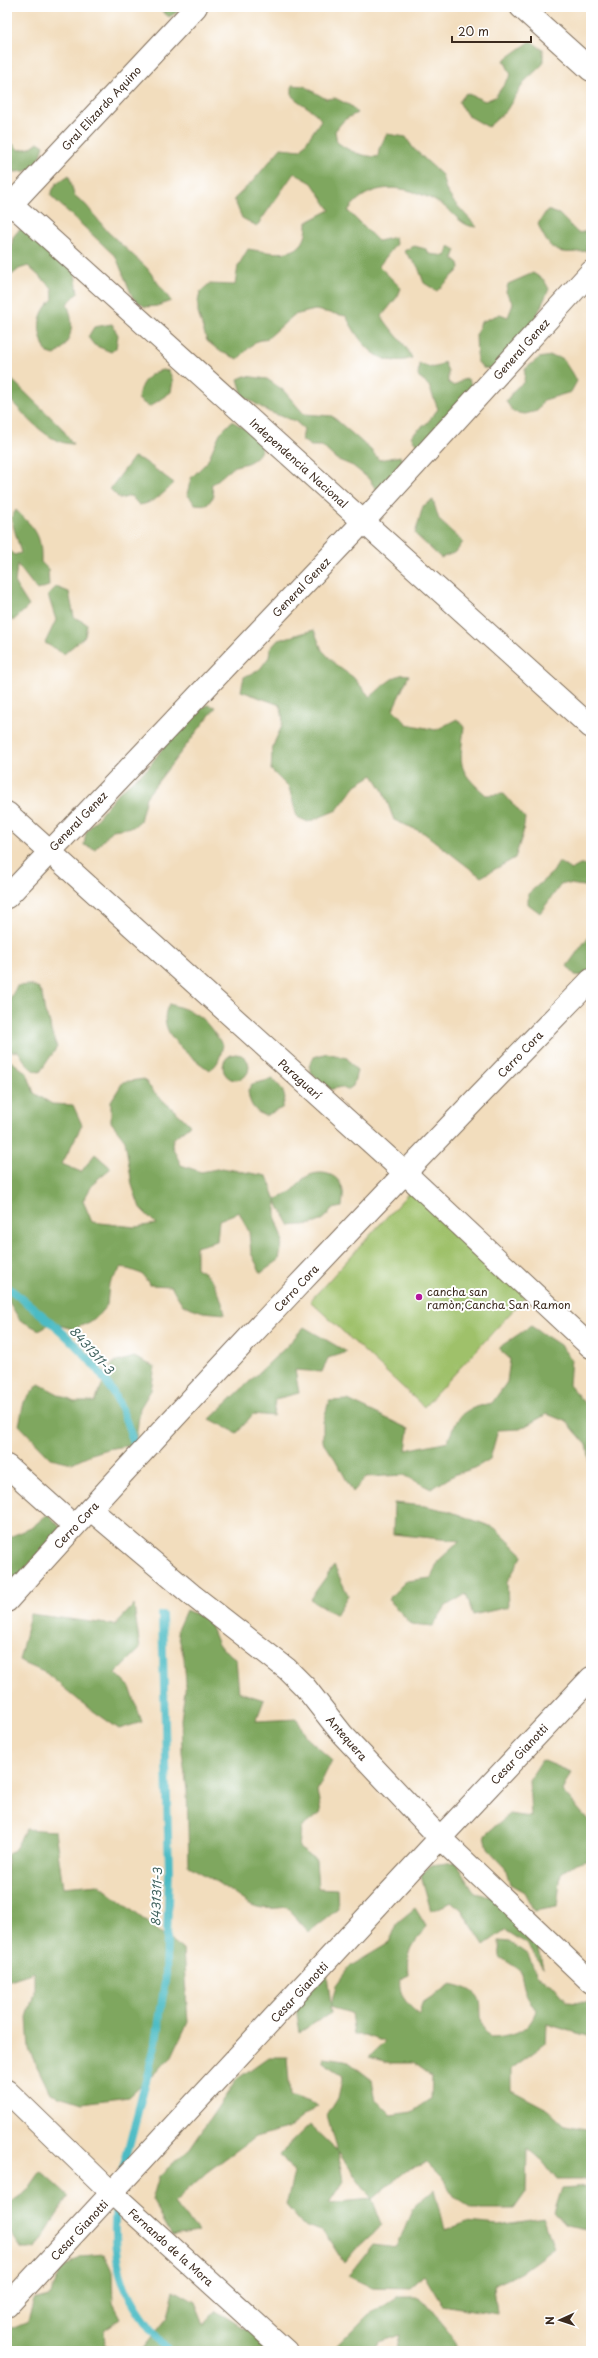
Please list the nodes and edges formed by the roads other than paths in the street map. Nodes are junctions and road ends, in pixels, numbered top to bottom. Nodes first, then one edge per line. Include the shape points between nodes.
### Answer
1 (196, 7) edge
2 (521, 7) edge
3 (591, 70) edge
4 (8, 204) edge
5 (591, 272) edge
6 (364, 521) junction
7 (591, 727) edge
8 (7, 813) edge
9 (49, 851) junction
10 (7, 898) edge
11 (591, 980) edge
12 (404, 1172) junction
13 (591, 1347) edge
14 (7, 1466) edge
15 (90, 1509) junction
16 (74, 1526) junction
17 (7, 1602) edge
18 (591, 1678) edge
19 (440, 1838) junction
20 (591, 1982) edge
21 (7, 2091) edge
22 (113, 2194) junction
23 (7, 2306) edge
24 (286, 2351) edge

1 - 4 street, Gral Elizardo Aquino
2 - 3 street
4 - 6 street, Independencia Nacional
5 - 6 street, General Genez
6 - 7 street, Independencia Nacional
6 - 9 street, General Genez
8 - 9 street, Paraguarí
9 - 10 street, General Genez
9 - 12 street, Paraguarí
11 - 12 street, Cerro Cora
12 - 13 street, Paraguarí
12 - 15 street, Cerro Cora
14 - 16 street
15 - 16 street, Cerro Cora
15 - 19 street, Antequera via 192,1595 287,1669 305,1687 342,1734
16 - 17 street, Cerro Cora
18 - 19 street, Cesar Gianotti
19 - 20 street, Antequera
19 - 22 street, Cesar Gianotti
21 - 22 street, Fernando de la Mora
22 - 23 street, Cesar Gianotti
22 - 24 street, Fernando de la Mora

